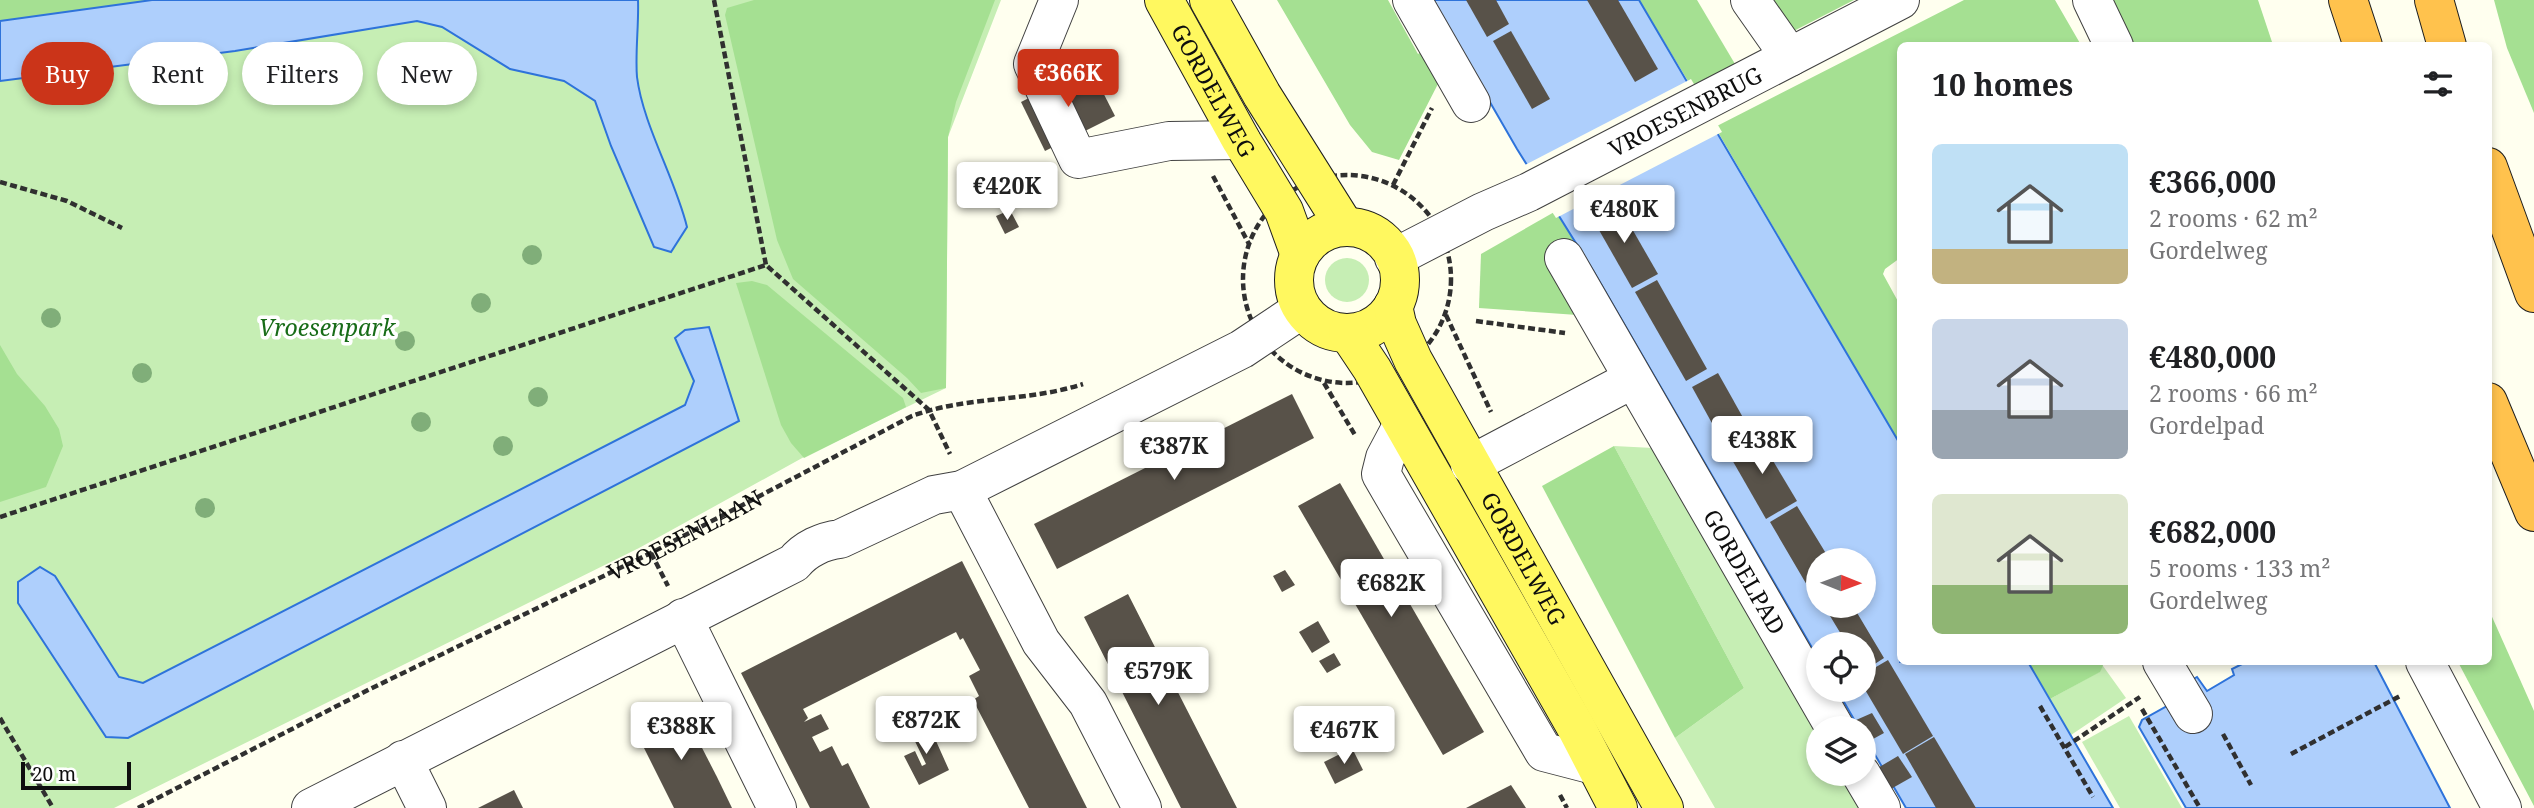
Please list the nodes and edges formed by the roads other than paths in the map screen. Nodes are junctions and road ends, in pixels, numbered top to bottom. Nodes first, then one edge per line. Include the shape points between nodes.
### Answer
1 (1059, 0) edge
2 (1164, 0) edge
3 (1209, 0) edge
4 (1412, 0) edge
5 (1750, 0) edge
6 (1900, 0) edge
7 (2092, 0) edge
8 (2348, 0) edge
9 (2434, 0) edge
10 (2112, 42) edge
11 (2362, 42) edge
12 (2446, 42) edge
13 (1790, 57) junction
14 (1461, 87) road end
15 (1241, 140) junction
16 (2492, 178) edge
17 (1345, 228) junction
18 (1300, 255) junction
19 (1394, 258) junction
20 (1564, 258) dead end
21 (2534, 293) edge
22 (1393, 306) junction
23 (1302, 309) junction
24 (1348, 333) junction
25 (1633, 379) junction
26 (2492, 412) edge
27 (1403, 424) junction
28 (1470, 465) junction
29 (962, 490) junction
30 (2534, 512) edge
31 (683, 618) junction
32 (2164, 665) edge
33 (2427, 665) edge
34 (2193, 714) dead end
35 (1828, 716) edge
36 (402, 760) junction
37 (1594, 765) junction
38 (1868, 786) edge
39 (311, 808) edge
40 (427, 808) edge
41 (778, 808) edge
42 (1142, 808) edge
43 (1618, 808) edge
44 (1664, 808) edge
45 (1881, 808) edge
46 (2501, 808) edge

1 - 15 street via 1032,64 1078,159 1169,141
2 - 15 main road, GORDELWEG
3 - 17 main road, GORDELWEG
4 - 14 street
5 - 13 street
6 - 13 street, VROESENBRUG
7 - 10 street
8 - 11 highway
9 - 12 highway
13 - 19 street, VROESENBRUG
15 - 18 main road, GORDELWEG via 1284,211
16 - 21 highway
17 - 18 main road via 1319,235
17 - 19 main road via 1366,231 1390,249
18 - 23 main road via 1294,282
19 - 22 main road via 1399,278
20 - 25 street, GORDELPAD
22 - 24 main road via 1374,325
22 - 28 main road, GORDELWEG via 1409,352
23 - 24 main road via 1322,327
23 - 29 street via 1242,349
24 - 27 main road, GORDELWEG
25 - 28 street
25 - 35 street, GORDELPAD
26 - 30 highway
27 - 37 main road, GORDELWEG
27 - 37 street via 1381,474 1544,752
28 - 44 main road, GORDELWEG
29 - 31 street via 934,495 841,540 828,541
29 - 42 street via 1041,642 1088,703
31 - 36 street
31 - 41 street
32 - 34 street
33 - 46 street
36 - 39 street
36 - 40 street
37 - 43 main road, GORDELWEG
38 - 45 street

